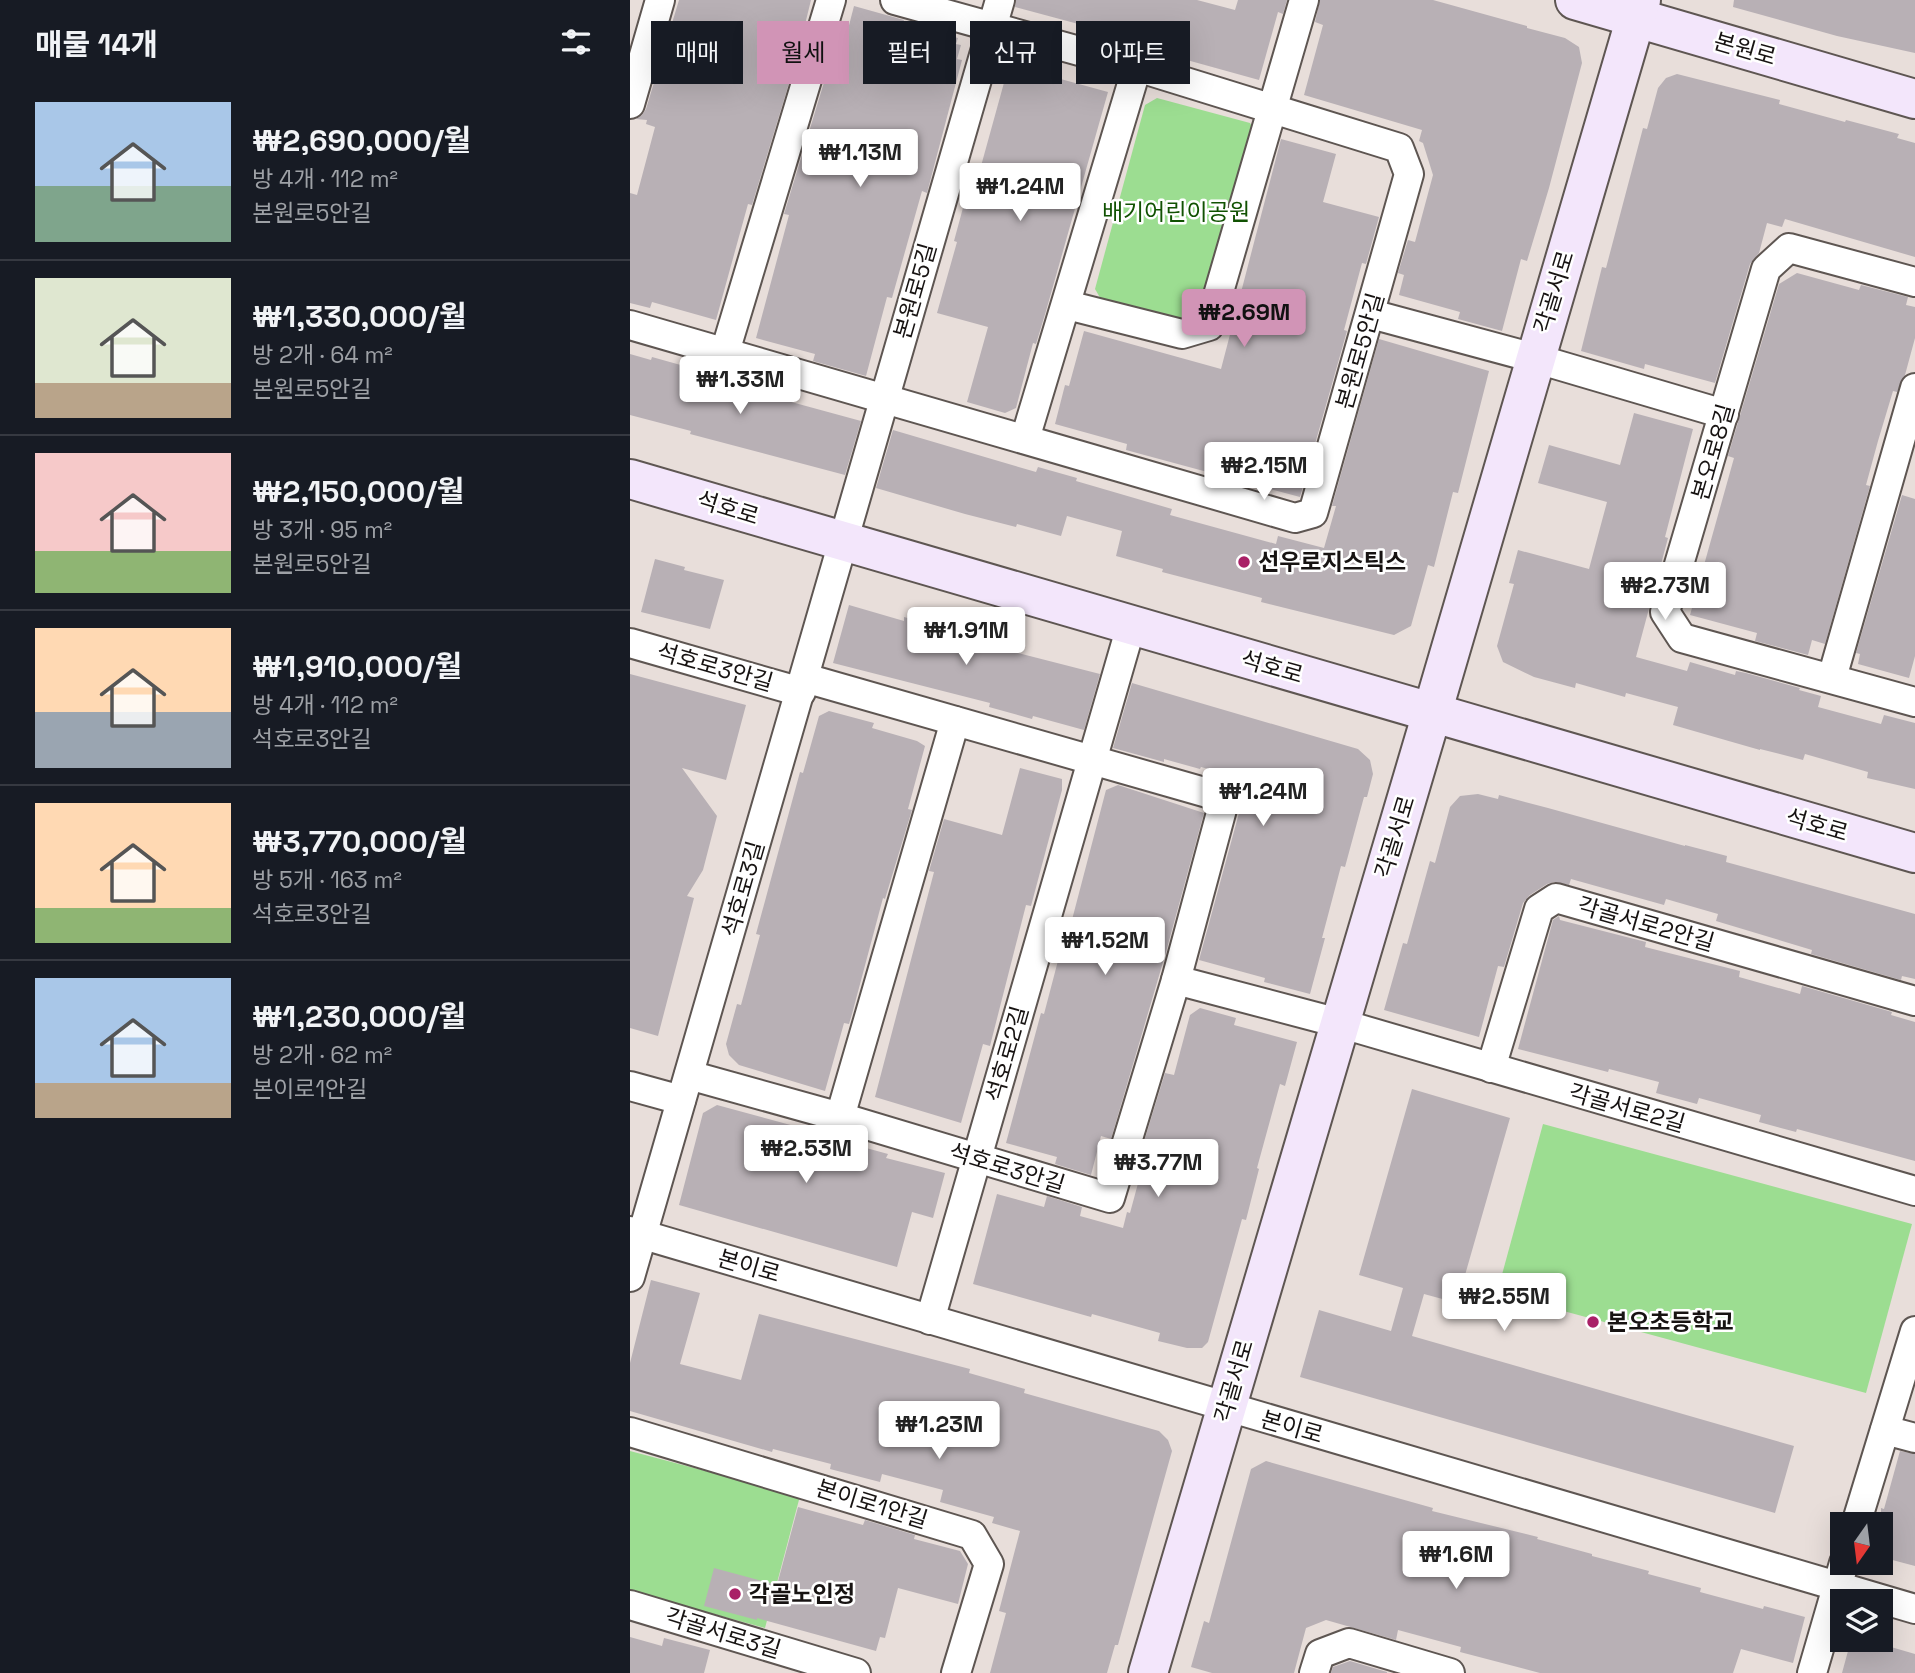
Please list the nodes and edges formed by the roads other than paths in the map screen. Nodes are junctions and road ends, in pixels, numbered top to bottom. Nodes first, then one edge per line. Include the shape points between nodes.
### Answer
1 (660, 0) edge
2 (831, 0) edge
3 (895, 0) edge
4 (1000, 0) edge
5 (1304, 0) edge
6 (1575, 0) edge
7 (1638, 9) edge
8 (994, 21) edge
9 (970, 22) edge
10 (976, 84) edge
11 (1132, 84) edge
12 (1190, 84) edge
13 (1915, 99) edge
14 (630, 104) edge
15 (1273, 108) junction
16 (1915, 282) edge
17 (1067, 305) junction
18 (1371, 314) junction
19 (630, 326) edge
20 (726, 352) junction
21 (1534, 358) junction
22 (1915, 388) edge
23 (884, 398) junction
24 (1724, 414) junction
25 (1025, 439) junction
26 (630, 479) edge
27 (843, 542) junction
28 (1131, 626) junction
29 (630, 643) edge
30 (1832, 678) junction
31 (803, 685) junction
32 (1915, 702) edge
33 (1432, 713) junction
34 (955, 721) junction
35 (1093, 759) junction
36 (1915, 853) edge
37 (1176, 980) junction
38 (1915, 1001) edge
39 (1339, 1023) junction
40 (1491, 1068) junction
41 (630, 1086) edge
42 (685, 1088) junction
43 (840, 1117) junction
44 (977, 1159) junction
45 (1915, 1191) edge
46 (636, 1233) edge
47 (630, 1277) edge
48 (930, 1320) junction
49 (1915, 1331) edge
50 (1226, 1407) junction
51 (1885, 1430) junction
52 (630, 1432) edge
53 (1915, 1438) edge
54 (1860, 1512) edge
55 (1830, 1572) edge
56 (1841, 1575) edge
57 (630, 1605) edge
58 (1915, 1609) edge
59 (856, 1673) edge
60 (956, 1673) edge
61 (1147, 1673) edge
62 (1314, 1673) edge
63 (1450, 1673) edge
64 (1812, 1673) edge

1 - 14 street
2 - 20 street
3 - 9 street, 본원로5안길
4 - 8 street, 본원로5길
5 - 15 street
6 - 7 street, 본원로
7 - 13 street, 본원로
7 - 21 street, 각골서로
10 - 23 street, 본원로5길
11 - 17 street
12 - 15 street, 본원로5안길
15 - 17 street via 1209,326 1182,334
15 - 18 street, 본원로5안길 via 1399,148 1409,174
16 - 24 street, 본오로8길 via 1789,248 1766,269
17 - 25 street
18 - 21 street
18 - 25 street, 본원로5안길 via 1313,513 1295,518
19 - 20 street, 본원로5안길
20 - 23 street, 본원로5안길
21 - 24 street
21 - 33 street, 각골서로
22 - 30 street
23 - 25 street, 본원로5안길
23 - 27 street, 본원로5길
24 - 30 street, 본오로8길 via 1665,612 1682,638
26 - 27 street, 석호로
27 - 28 street, 석호로
27 - 31 street, 석호로3길
28 - 33 street, 석호로
28 - 35 street, 석호로2길
29 - 31 street, 석호로3안길
30 - 32 street, 본오로8길
31 - 34 street, 석호로3안길
31 - 42 street, 석호로3길
33 - 36 street, 석호로
33 - 39 street, 각골서로
34 - 35 street, 석호로3안길
34 - 43 street
35 - 37 street, 석호로3안길 via 1225,798
35 - 44 street, 석호로2길
37 - 39 street, 각골서로2길
37 - 44 street, 석호로3안길 via 1110,1198
38 - 40 street, 각골서로2안길 via 1556,898 1538,909
39 - 40 street, 각골서로2길
39 - 50 street, 각골서로
40 - 45 street, 각골서로2길
41 - 42 street, 석호로3안길
42 - 43 street, 석호로3안길
42 - 46 street, 석호로3길
43 - 44 street, 석호로3안길
44 - 48 street, 석호로2길
46 - 47 street, 석호로3길
46 - 48 street, 본이로
48 - 50 street, 본이로
49 - 51 street
50 - 55 street, 본이로
50 - 61 street, 각골서로
51 - 53 street
51 - 54 street
52 - 60 street, 본이로1안길 via 972,1535 989,1564
56 - 58 street, 본이로
56 - 64 street
57 - 59 street, 각골서로3길
62 - 63 street via 1320,1654 1349,1643

